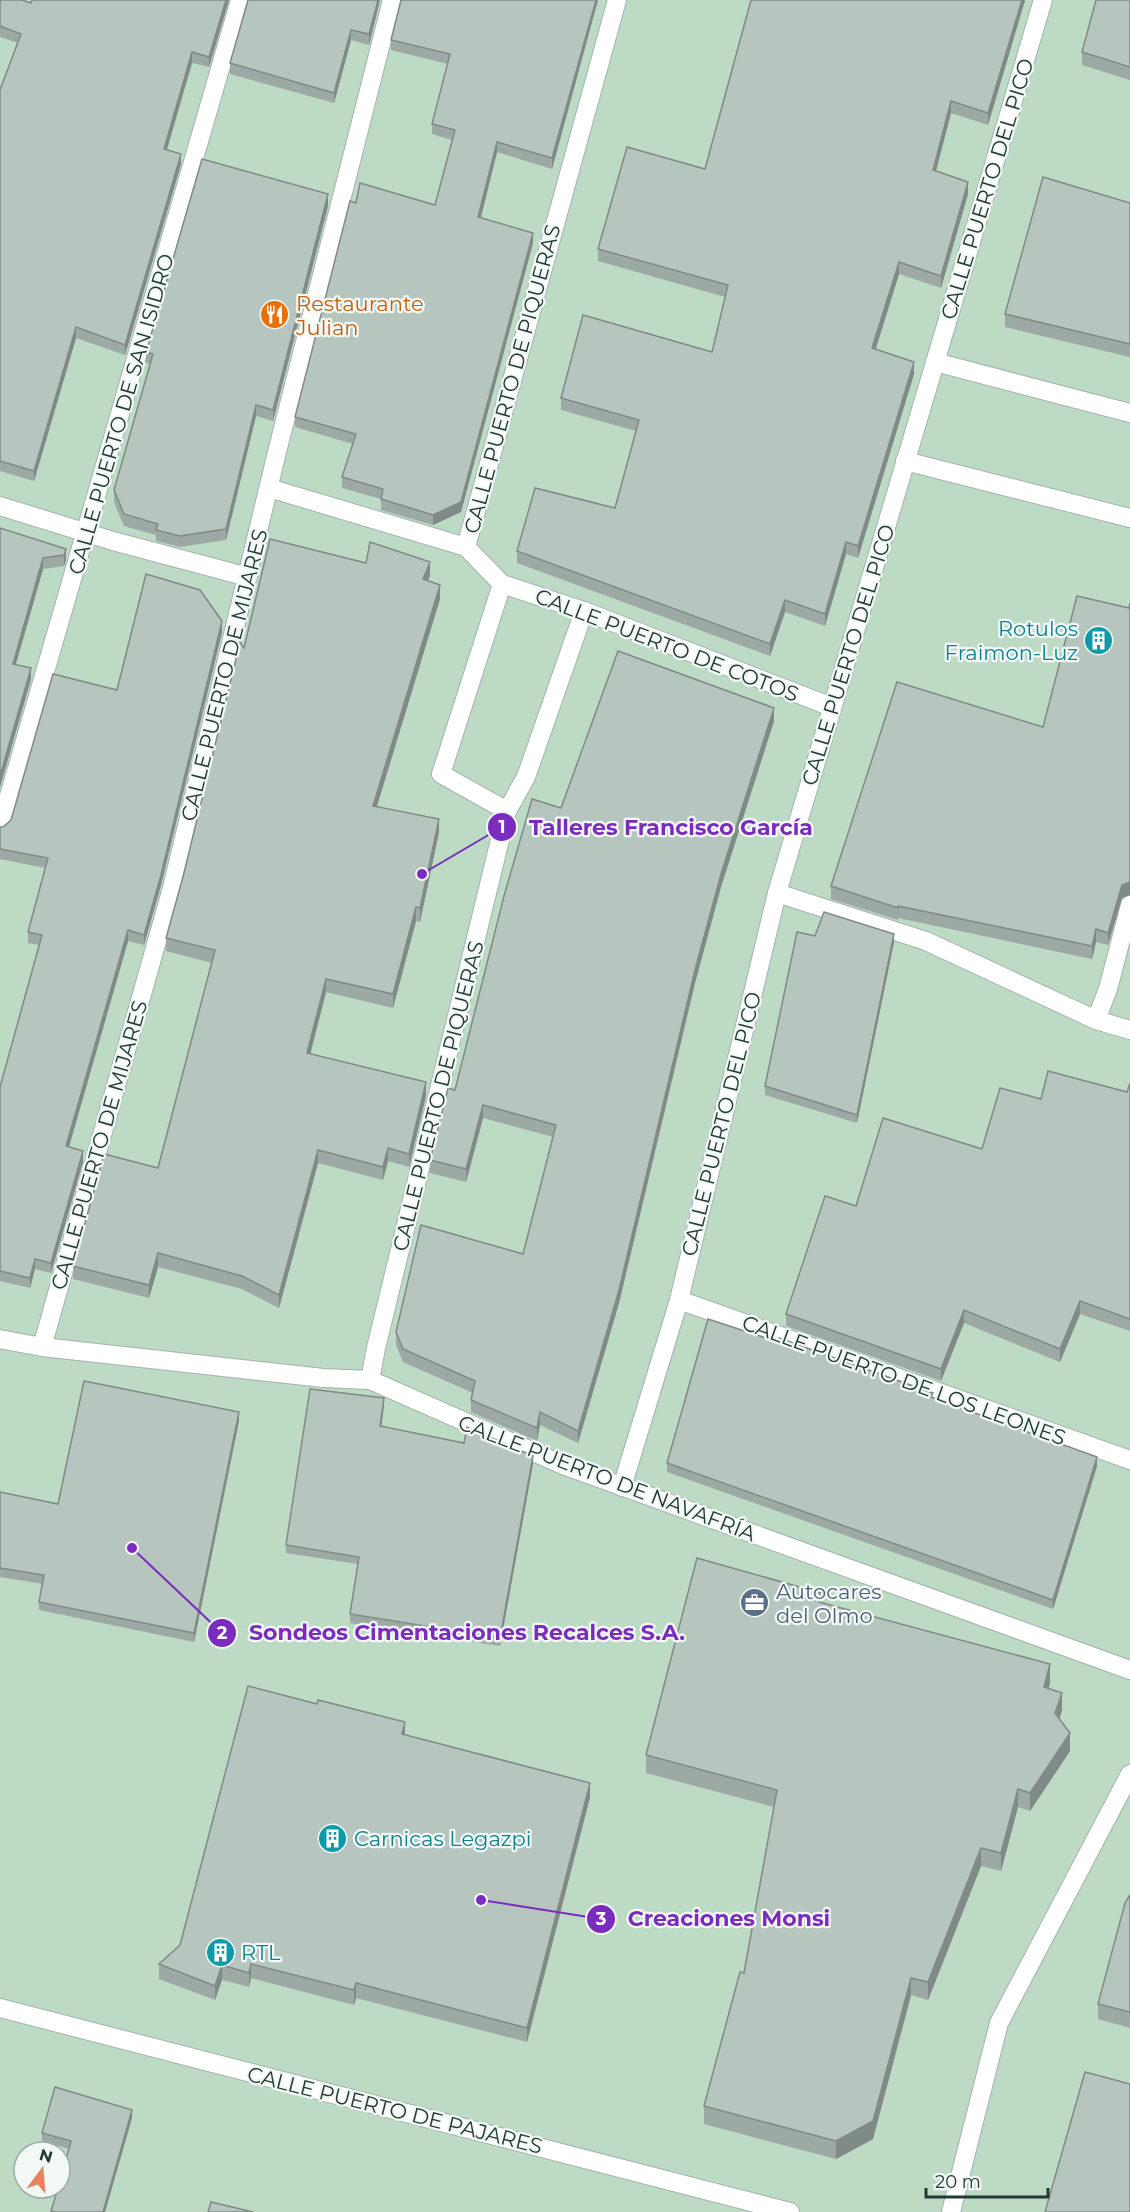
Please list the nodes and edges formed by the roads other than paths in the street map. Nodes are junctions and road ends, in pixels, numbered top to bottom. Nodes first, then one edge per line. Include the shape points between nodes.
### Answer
1 (240, 0) edge
2 (392, 0) edge
3 (617, 0) edge
4 (1043, 0) edge
5 (935, 362) junction
6 (1130, 412) edge
7 (905, 461) junction
8 (269, 488) junction
9 (0, 506) edge
10 (1130, 518) edge
11 (86, 533) junction
12 (466, 547) junction
13 (248, 576) junction
14 (502, 584) junction
15 (584, 611) junction
16 (832, 707) junction
17 (507, 811) junction
18 (0, 827) edge
19 (777, 893) junction
20 (1130, 905) edge
21 (1096, 1020) junction
22 (1130, 1030) edge
23 (679, 1300) junction
24 (0, 1340) edge
25 (42, 1347) junction
26 (370, 1380) junction
27 (1130, 1460) edge
28 (622, 1487) junction
29 (1130, 1670) edge
30 (1130, 1774) edge
31 (0, 2008) edge
32 (790, 2212) edge
33 (951, 2212) edge

1 - 11 street, CALLE PUERTO DE SAN ISIDRO
2 - 8 street, CALLE PUERTO DE MIJARES
3 - 12 street, CALLE PUERTO DE PIQUERAS
4 - 5 street, CALLE PUERTO DEL PICO
5 - 6 street
5 - 7 street, CALLE PUERTO DEL PICO
7 - 10 street
7 - 16 street, CALLE PUERTO DEL PICO
8 - 12 street
8 - 13 street, CALLE PUERTO DE MIJARES
9 - 11 street
11 - 13 street
11 - 18 street, CALLE PUERTO DE SAN ISIDRO
12 - 14 street, CALLE PUERTO DE PIQUERAS
13 - 25 street, CALLE PUERTO DE MIJARES via 172,888
14 - 15 street, CALLE PUERTO DE COTOS
14 - 17 street via 441,774
15 - 16 street, CALLE PUERTO DE COTOS
15 - 17 street, CALLE PUERTO DE PIQUERAS via 526,777
16 - 19 street, CALLE PUERTO DEL PICO
17 - 26 street, CALLE PUERTO DE PIQUERAS
19 - 21 street via 926,941
19 - 23 street, CALLE PUERTO DEL PICO
20 - 21 street
21 - 22 street
23 - 27 street, CALLE PUERTO DE LOS LEONES
23 - 28 street, CALLE PUERTO DEL PICO
24 - 25 street, CALLE PUERTO DE NAVAFRÍA
25 - 26 street, CALLE PUERTO DE NAVAFRÍA
26 - 28 street, CALLE PUERTO DE NAVAFRÍA
28 - 29 street, CALLE PUERTO DE NAVAFRÍA
30 - 33 street via 999,2023
31 - 32 street, CALLE PUERTO DE PAJARES

